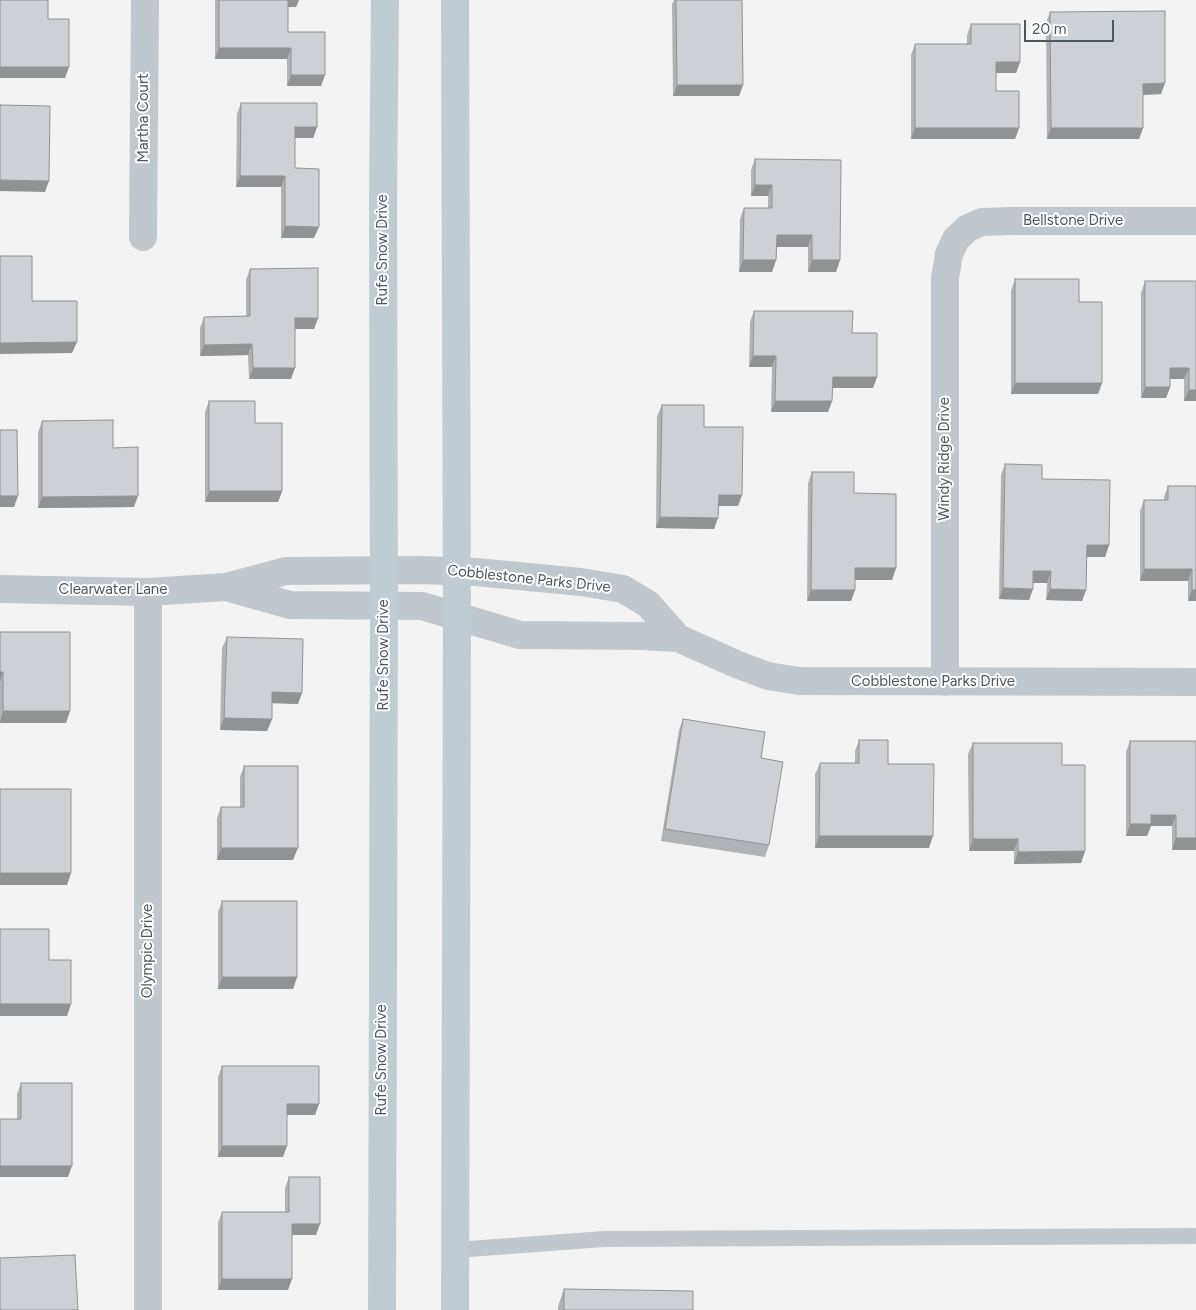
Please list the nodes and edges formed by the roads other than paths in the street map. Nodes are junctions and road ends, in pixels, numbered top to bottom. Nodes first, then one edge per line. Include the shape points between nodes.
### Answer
1 (145, 0) edge
2 (385, 0) edge
3 (455, 0) edge
4 (1196, 221) edge
5 (144, 237) dead end
6 (956, 239) joint
7 (384, 570) junction
8 (420, 570) joint
9 (456, 571) junction
10 (226, 587) junction
11 (0, 589) edge
12 (148, 592) junction
13 (384, 606) junction
14 (422, 606) joint
15 (457, 617) junction
16 (678, 638) junction
17 (945, 682) junction
18 (1196, 682) edge
19 (1196, 1236) edge
20 (456, 1250) junction
21 (148, 1310) edge
22 (382, 1310) edge
23 (455, 1310) edge

1 - 5 street, Martha Court
2 - 7 main road, Rufe Snow Drive
3 - 9 main road
4 - 6 street, Bellstone Drive via 982,222 968,228
6 - 17 street, Windy Ridge Drive via 949,254 945,278
7 - 8 street, Clearwater Lane
7 - 10 street, Clearwater Lane via 286,571
7 - 13 main road, Rufe Snow Drive
8 - 9 street, Cobblestone Parks Drive
9 - 15 main road
9 - 16 street, Cobblestone Parks Drive via 623,588 648,604
10 - 12 street, Clearwater Lane
10 - 13 street, Clearwater Lane via 290,605
11 - 12 street, Clearwater Lane
12 - 21 street, Olympic Drive
13 - 14 street, Clearwater Lane
13 - 22 main road, Rufe Snow Drive
14 - 15 street, Cobblestone Parks Drive
15 - 16 street, Cobblestone Parks Drive via 520,635
15 - 20 main road
16 - 17 street, Cobblestone Parks Drive via 768,676 799,681
17 - 18 street, Cobblestone Parks Drive
19 - 20 lane via 604,1239
20 - 23 main road

